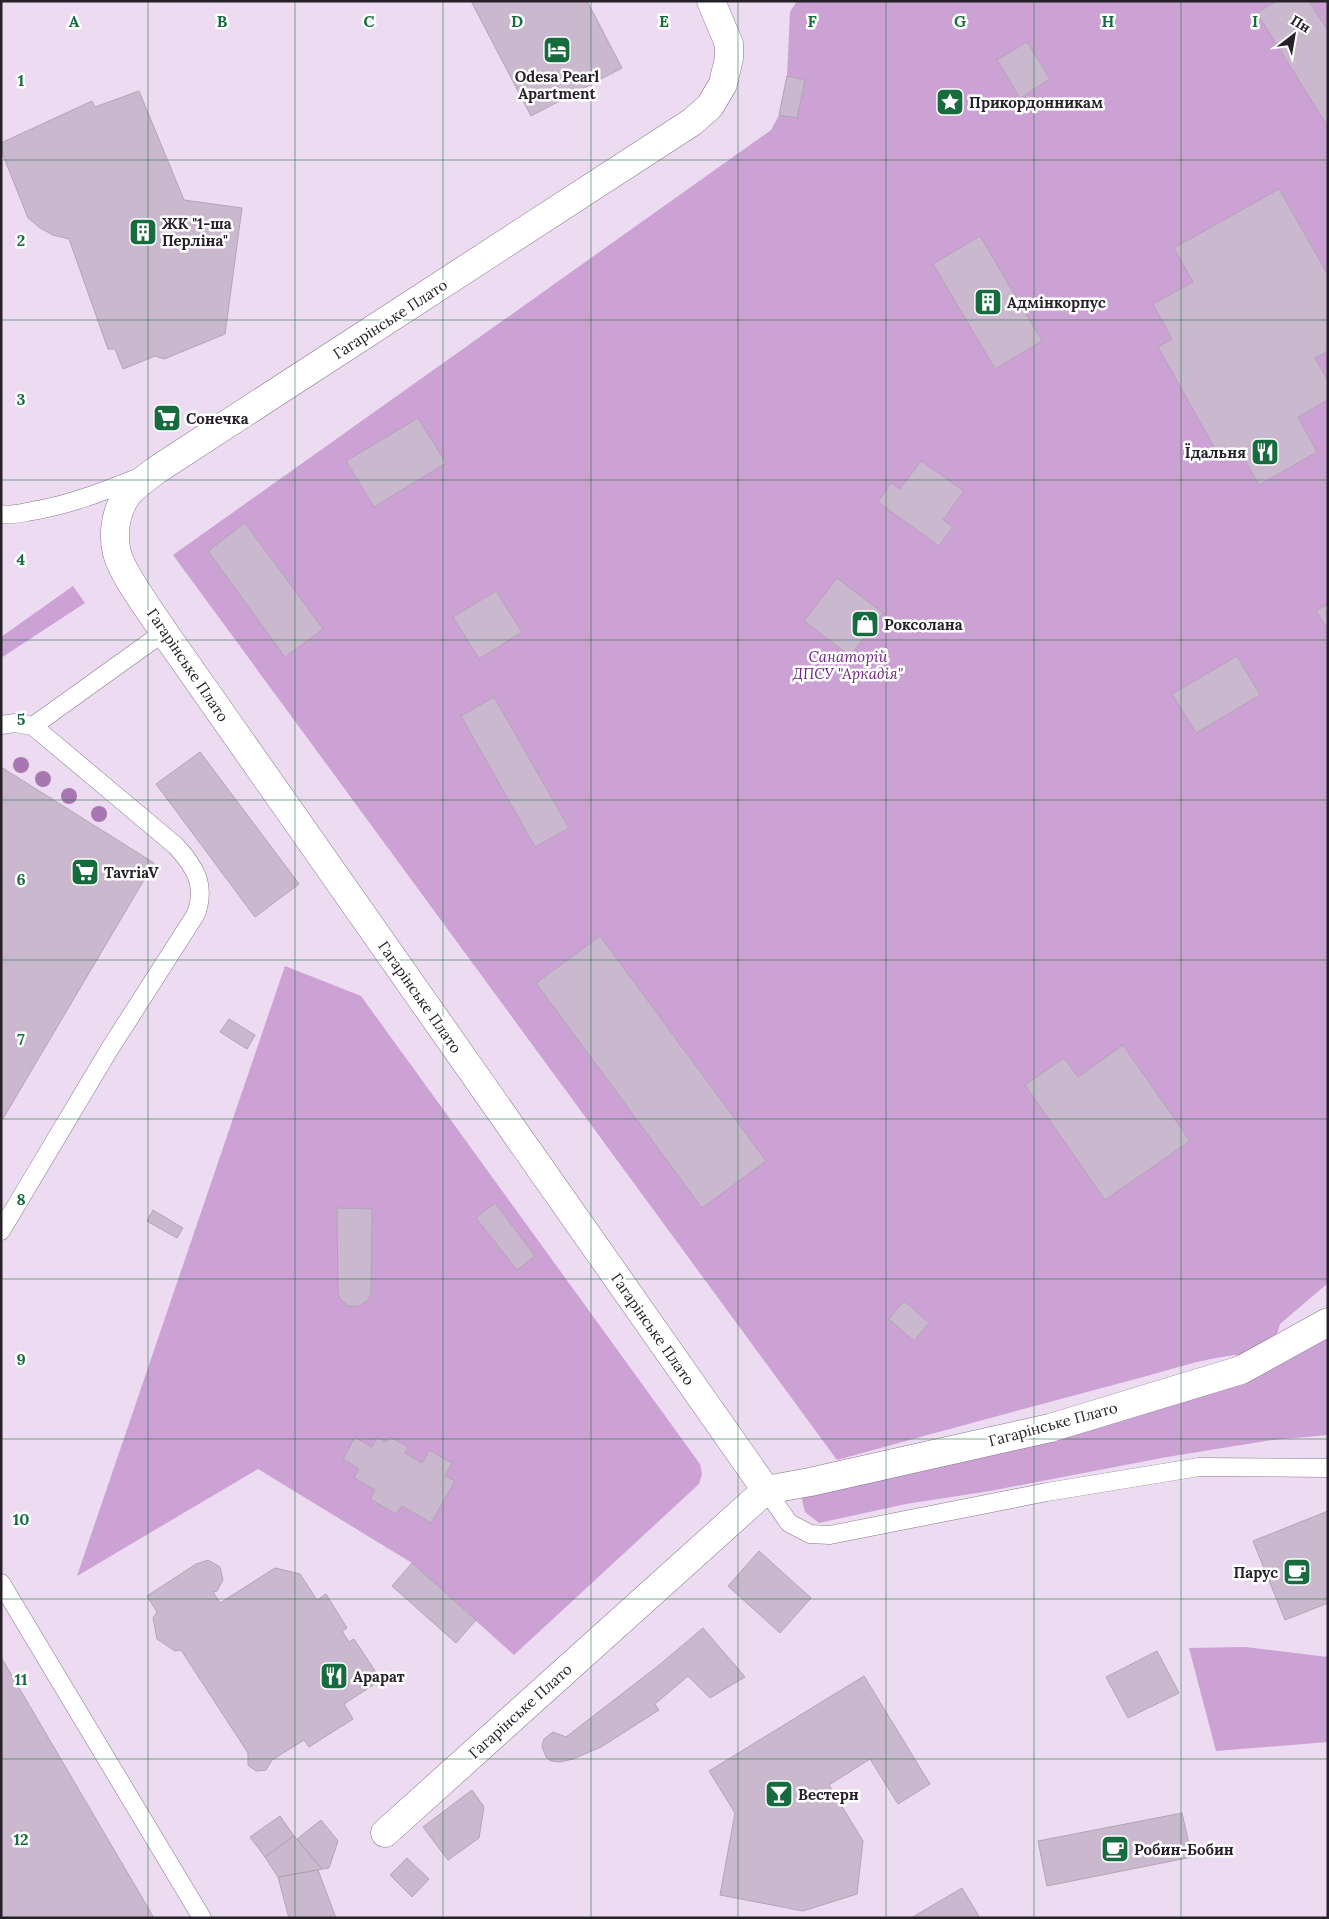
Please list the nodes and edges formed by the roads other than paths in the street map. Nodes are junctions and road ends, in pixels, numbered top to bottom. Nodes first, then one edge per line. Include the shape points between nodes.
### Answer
1 (710, 1) edge
2 (158, 470) junction
3 (1, 514) edge
4 (164, 632) junction
5 (1, 725) edge
6 (33, 726) junction
7 (1, 1230) edge
8 (1328, 1322) edge
9 (1328, 1468) edge
10 (766, 1490) junction
11 (1, 1583) edge
12 (385, 1832) dead end
13 (202, 1918) edge

1 - 2 street, Гагарінське Плато via 729,44 729,58 723,84 710,106 692,122
2 - 3 lane via 82,500
2 - 4 street, Гагарінське Плато via 127,495 118,513 114,533 117,553 126,572
4 - 6 lane
4 - 10 street, Гагарінське Плато
5 - 6 lane
6 - 7 lane via 176,846 195,871 200,885 200,901 196,914 109,1050
8 - 10 street, Гагарінське Плато via 1241,1370 1050,1428
9 - 10 lane via 1199,1467 1047,1492 830,1535 810,1534 789,1523
10 - 12 street, Гагарінське Плато
11 - 13 lane

